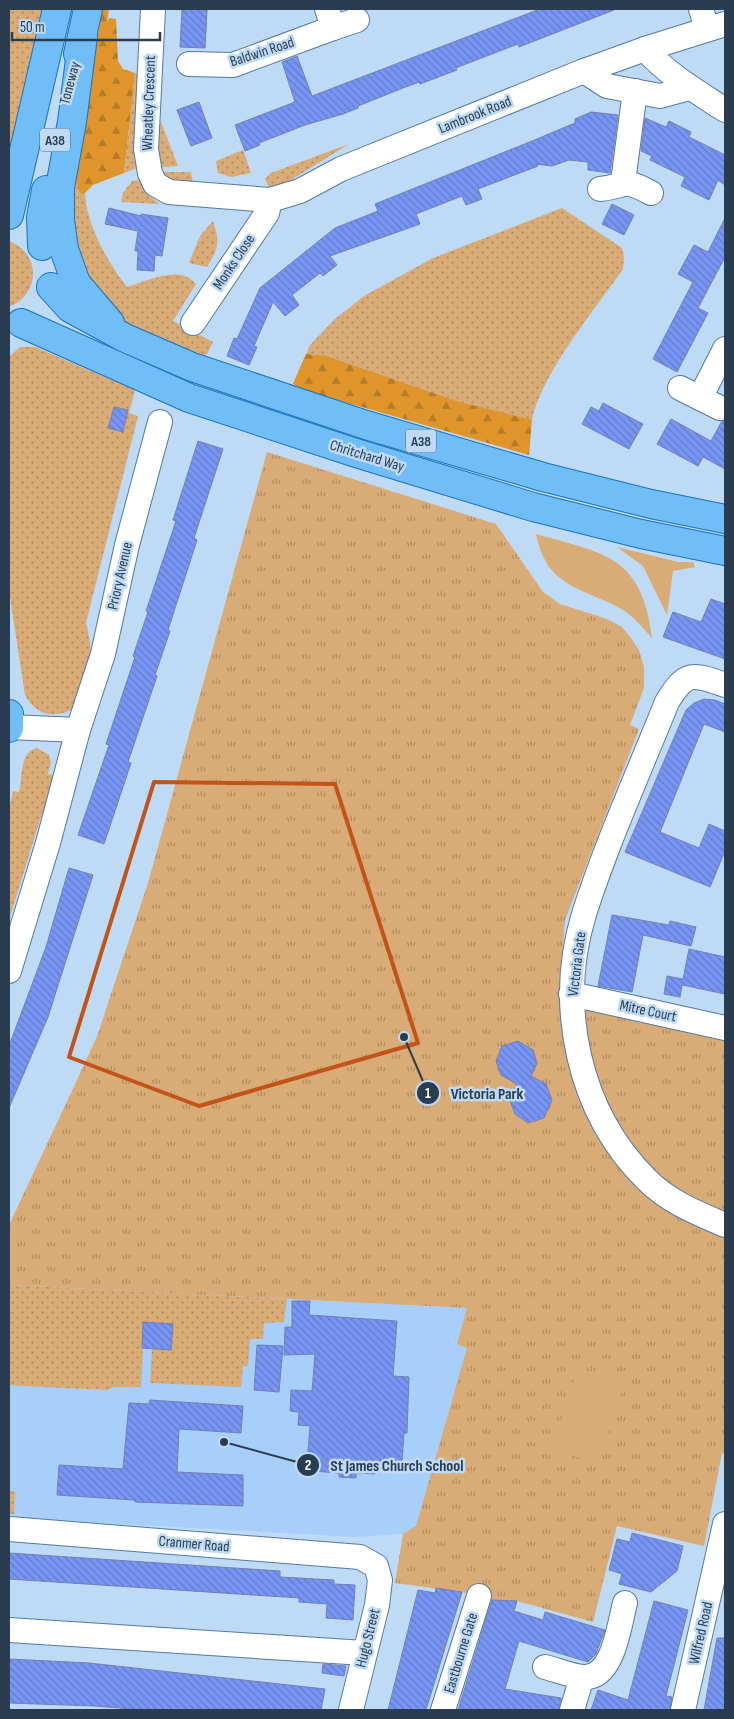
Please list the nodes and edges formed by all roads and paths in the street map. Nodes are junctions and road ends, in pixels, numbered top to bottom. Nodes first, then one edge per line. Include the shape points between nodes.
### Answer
1 (57, 9) edge
2 (88, 9) edge
3 (153, 9) edge
4 (330, 18) edge
5 (357, 20) dead end
6 (711, 21) edge
7 (83, 36) junction
8 (645, 49) junction
9 (189, 64) dead end
10 (584, 71) junction
11 (689, 88) junction
12 (635, 91) junction
13 (725, 110) edge
14 (623, 182) junction
15 (600, 189) dead end
16 (651, 193) dead end
17 (226, 197) joint
18 (270, 200) junction
19 (9, 215) edge
20 (9, 225) edge
21 (42, 246) junction
22 (50, 287) junction
23 (193, 323) dead end
24 (15, 325) edge
25 (124, 338) junction
26 (725, 349) edge
27 (700, 398) dead end
28 (160, 422) dead end
29 (725, 519) edge
30 (725, 551) edge
31 (715, 681) edge
32 (9, 714) edge
33 (9, 728) edge
34 (78, 730) junction
35 (9, 971) edge
36 (571, 994) junction
37 (725, 1028) edge
38 (725, 1226) edge
39 (725, 1524) edge
40 (9, 1529) edge
41 (722, 1556) edge
42 (376, 1566) joint
43 (479, 1596) dead end
44 (625, 1603) dead end
45 (9, 1630) edge
46 (364, 1653) junction
47 (545, 1667) dead end
48 (582, 1677) junction
49 (351, 1710) edge
50 (444, 1710) edge
51 (572, 1710) edge
52 (683, 1710) edge

1 - 19 main road, Toneway / A38
2 - 7 main road, Toneway / A38
3 - 17 street, Wheatley Crescent via 146,149 150,173 156,184 169,192
4 - 5 street, Baldwin Road
4 - 9 street, Baldwin Road via 233,65
6 - 8 street, Lambrook Road
7 - 21 main road, Toneway / A38 via 53,148 41,217
7 - 25 main road via 60,187 64,249 76,283
8 - 10 street, Lambrook Road
8 - 11 street via 657,63
10 - 12 street via 607,86
10 - 18 street, Lambrook Road via 341,169 300,191
11 - 12 street via 660,96
11 - 13 street
12 - 14 street
14 - 15 street
14 - 16 street via 633,183
17 - 18 street, Lambrook Road
18 - 23 street, Monks Close via 267,214
20 - 21 main road, A38 via 33,235
21 - 22 main road, A38 via 52,273
22 - 24 main road, A38 via 40,308
22 - 25 main road, Chritchard Way / A38 via 70,308
24 - 30 main road, Chritchard Way / A38 via 189,398 356,453 533,507
25 - 29 main road, Chritchard Way / A38 via 192,366 384,430 543,477
26 - 27 street
28 - 34 street, Priory Avenue via 127,545 103,654
31 - 36 street, Victoria Gate via 690,677 679,683 667,702 584,915
32 - 33 main road
33 - 34 street
34 - 35 street, Priory Avenue
36 - 37 street, Mitre Court
36 - 38 street, Victoria Gate via 577,1051 589,1094 616,1146 648,1181 681,1206
39 - 41 street, Wilfred Road
40 - 42 street, Cranmer Road via 360,1557
41 - 52 street, Wilfred Road
42 - 46 street, Hugo Street via 380,1580 377,1605
43 - 50 street, Eastbourne Gate
44 - 48 street via 608,1664 594,1676
45 - 46 street
46 - 49 street, Hugo Street
47 - 48 street
48 - 51 street

